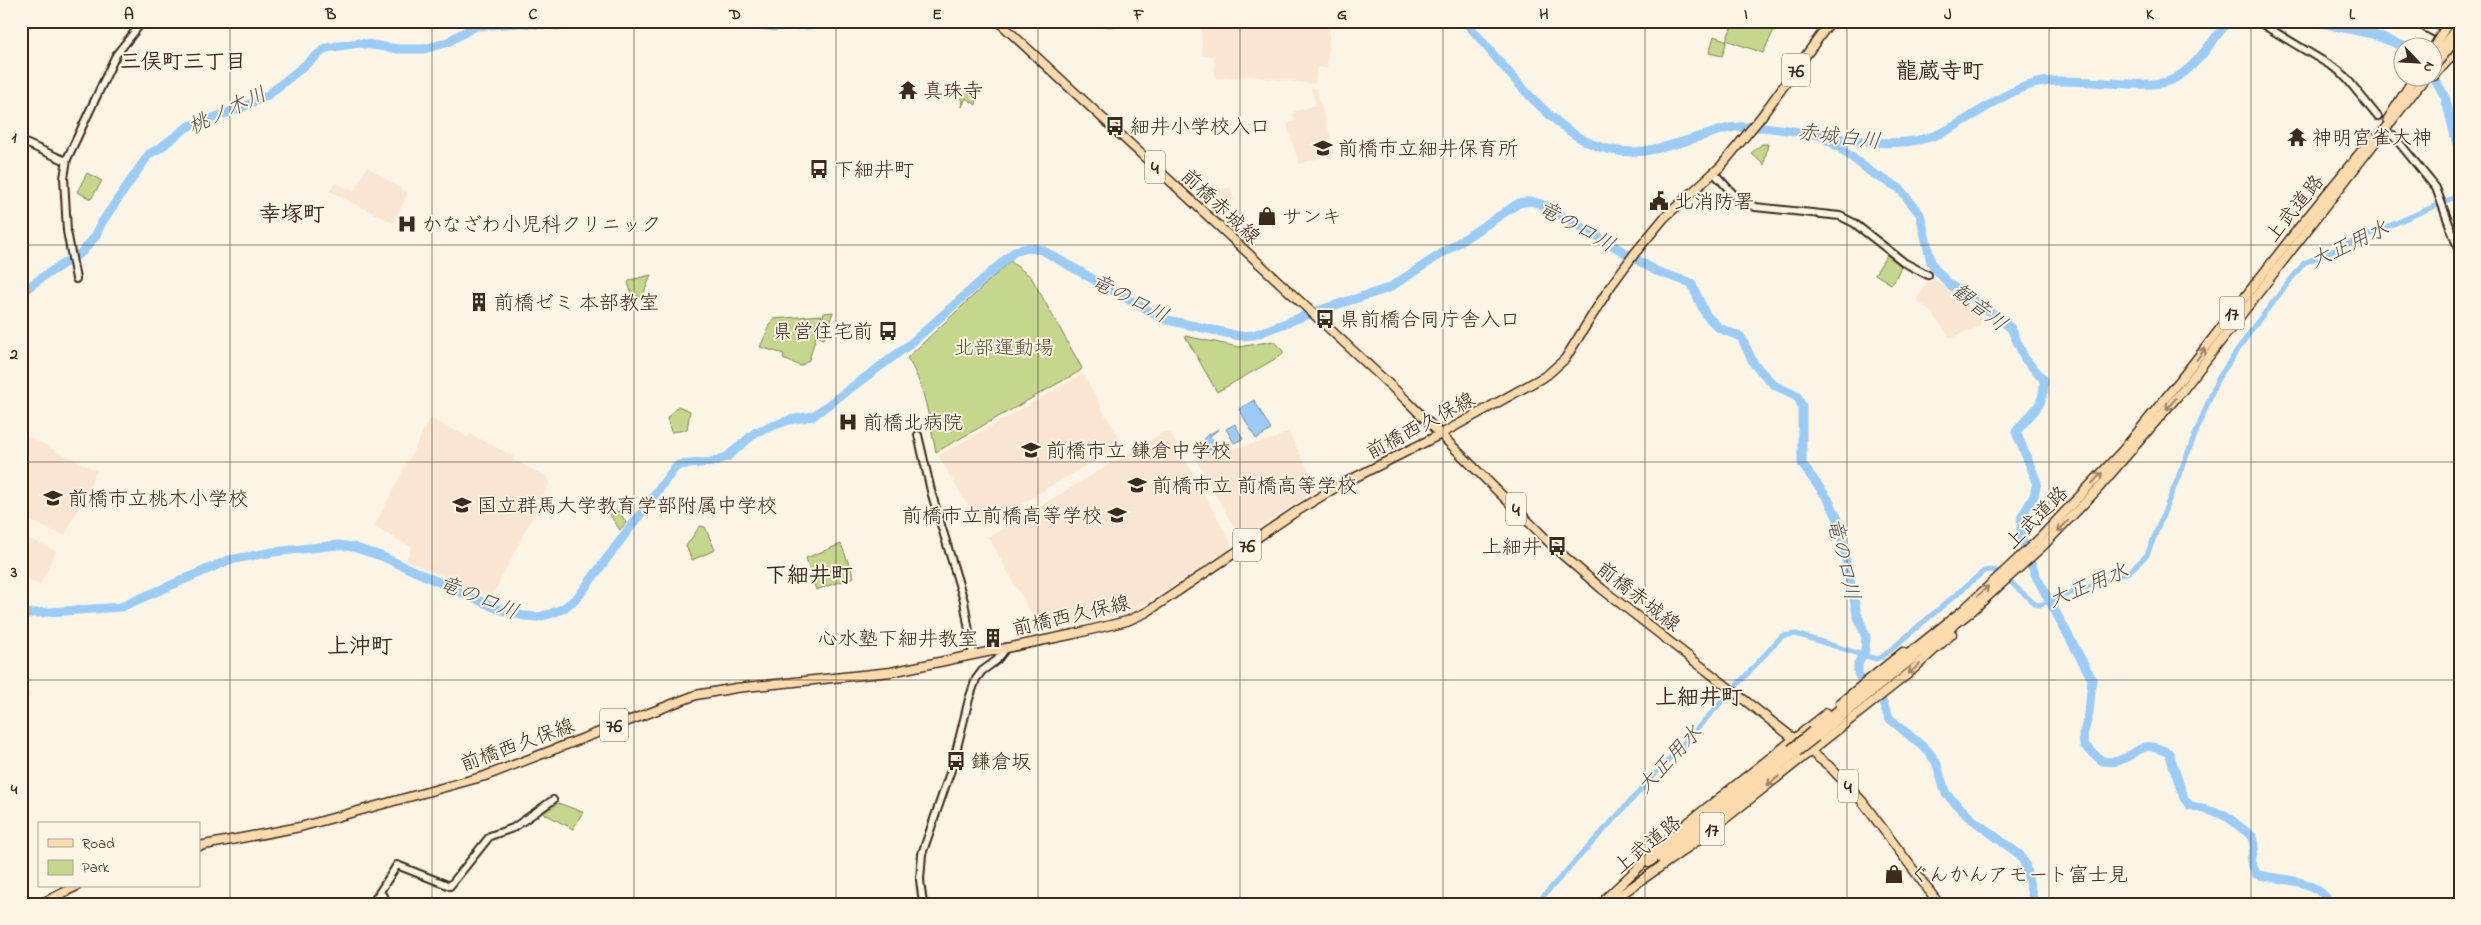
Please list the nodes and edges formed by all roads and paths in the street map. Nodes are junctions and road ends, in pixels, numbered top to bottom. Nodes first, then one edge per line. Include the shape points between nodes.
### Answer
1 (143, 21) edge
2 (1831, 21) edge
3 (2257, 21) edge
4 (2414, 21) edge
5 (1000, 23) edge
6 (2460, 23) edge
7 (2448, 25) edge
8 (2458, 34) edge
9 (2440, 38) edge
10 (2460, 46) edge
11 (2444, 48) edge
12 (2444, 53) edge
13 (2444, 64) edge
14 (2413, 88) edge
15 (2414, 88) edge
16 (2378, 117) tunnel mouth
17 (2392, 135) tunnel mouth
18 (21, 141) edge
19 (66, 162) junction
20 (1714, 173) junction
21 (2460, 254) edge
22 (1928, 275) dead end
23 (76, 279) dead end
24 (1440, 434) junction
25 (918, 435) dead end
26 (2042, 542) junction
27 (2002, 579) junction
28 (1973, 610) junction
29 (1007, 647) junction
30 (972, 655) junction
31 (1878, 678) junction
32 (1794, 738) junction
33 (1811, 751) junction
34 (553, 800) dead end
35 (200, 846) edge
36 (73, 888) edge
37 (380, 892) junction
38 (1608, 902) edge
39 (40, 904) edge
40 (372, 904) edge
41 (389, 904) edge
42 (923, 904) edge
43 (1599, 904) edge
44 (1939, 904) edge

1 - 19 street via 116,55
2 - 20 main road, 前橋西久保線 / 76 via 1760,118
3 - 16 street via 2338,70
4 - 10 main road
5 - 24 main road, 前橋赤城線 / 4
6 - 8 main road
7 - 9 main road, bridge
8 - 11 main road, bridge
8 - 12 main road, bridge
10 - 13 main road, 17
26 -> 14 main road, 上武道路 / 17 via 2123,450
15 -> 26 main road, 上武道路 / 17 via 2363,159 2183,390 2098,489
17 - 21 street via 2436,188
18 - 19 street
19 - 23 street via 68,234
20 - 22 street via 1736,197 1755,207 1840,216 1854,223 1905,263
20 - 24 main road, 前橋西久保線 / 76 via 1664,218 1632,257 1559,366
24 - 29 main road, 前橋西久保線 / 76 via 1323,495 1147,612 1127,621
24 - 32 main road, 前橋赤城線 / 4 via 1602,589
25 - 30 street via 932,495 964,601
26 - 27 main road, 上武道路 / 17
27 - 28 main road, 上武道路 / 17
31 -> 27 main road, 上武道路 / 17
28 - 31 main road, 上武道路 / 17
28 -> 33 main road, 17 via 1931,654
29 - 30 main road, 前橋西久保線 / 76
29 - 42 street via 976,679 969,699 953,764 922,854 920,880
30 - 35 main road, 前橋西久保線 / 76 via 883,673 696,695 485,776 300,827
31 - 32 main road, 17 via 1858,686
31 - 38 main road, 上武道路 / 17, bridge via 1869,689
32 - 33 main road, 前橋赤城線 / 4
32 - 38 main road, 17 via 1681,828
33 -> 38 main road, 17 via 1697,841
33 - 44 main road, 前橋赤城線 / 4 via 1862,801
34 - 37 street via 514,828 490,836 450,886 396,865
36 - 39 main road
37 - 40 street
37 - 41 street
38 - 43 main road, 上武道路 / 17

